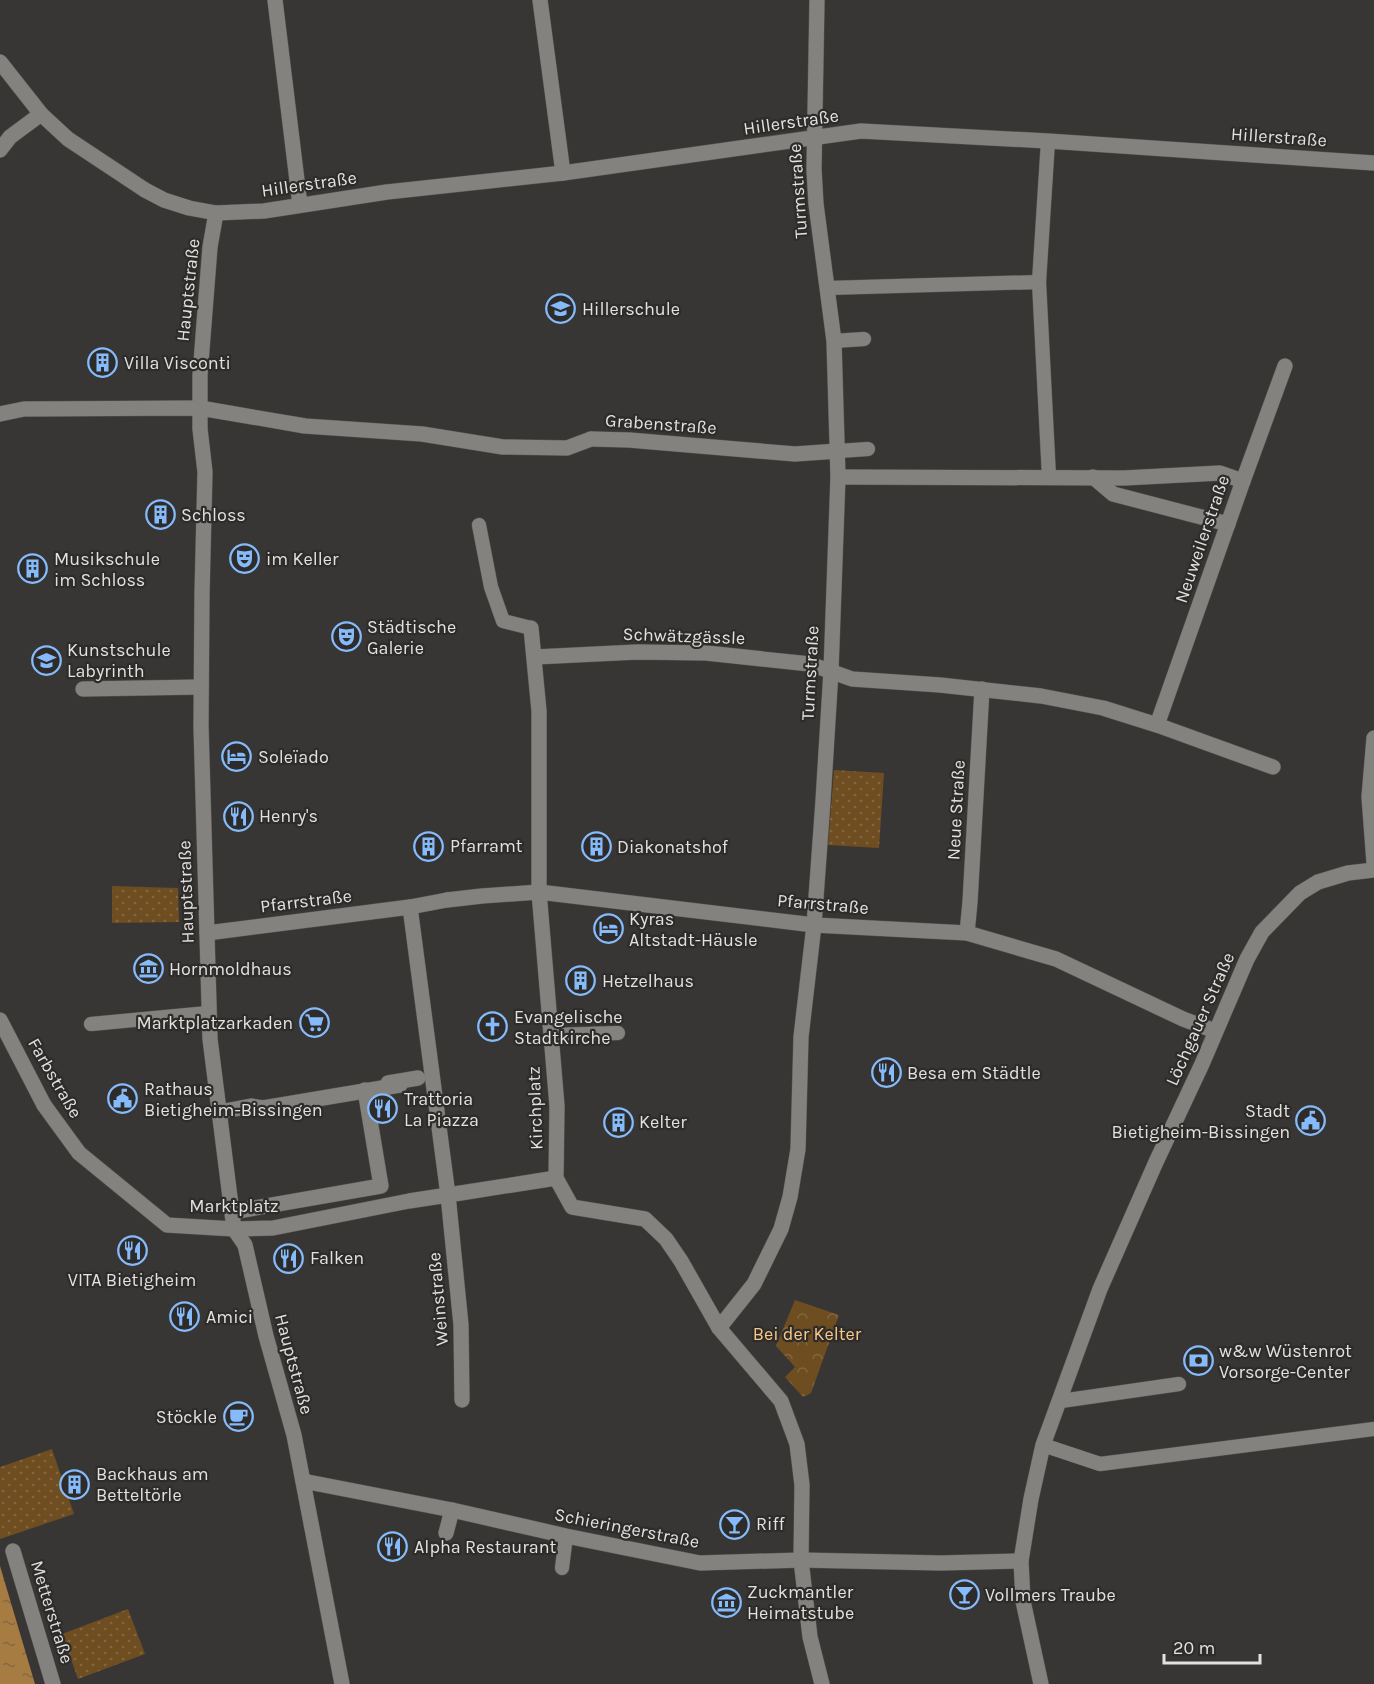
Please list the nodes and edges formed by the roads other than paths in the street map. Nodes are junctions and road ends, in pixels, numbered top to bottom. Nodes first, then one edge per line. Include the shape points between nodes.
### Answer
1 (275, 0) edge
2 (540, 0) edge
3 (817, 0) edge
4 (0, 62) edge
5 (41, 114) junction
6 (814, 138) junction
7 (1048, 141) junction
8 (0, 150) edge
9 (1374, 163) edge
10 (563, 173) junction
11 (300, 205) junction
12 (216, 213) junction
13 (1039, 282) junction
14 (827, 288) junction
15 (864, 339) dead end
16 (834, 341) junction
17 (1285, 366) dead end
18 (200, 408) junction
19 (0, 414) edge
20 (868, 449) dead end
21 (838, 451) junction
22 (837, 477) junction
23 (1049, 477) junction
24 (1093, 477) junction
25 (1243, 481) junction
26 (1228, 524) junction
27 (480, 525) dead end
28 (531, 628) joint
29 (535, 657) junction
30 (831, 670) junction
31 (201, 687) junction
32 (83, 689) dead end
33 (982, 689) junction
34 (1157, 724) junction
35 (1374, 738) edge
36 (1273, 767) dead end
37 (1372, 823) edge
38 (1374, 863) edge
39 (1374, 870) edge
40 (539, 892) junction
41 (410, 907) junction
42 (814, 925) junction
43 (207, 933) junction
44 (967, 933) junction
45 (208, 1013) junction
46 (0, 1020) edge
47 (91, 1024) dead end
48 (1215, 1030) junction
49 (618, 1033) dead end
50 (552, 1035) junction
51 (418, 1078) dead end
52 (400, 1085) dead end
53 (365, 1090) junction
54 (264, 1104) dead end
55 (219, 1112) junction
56 (79, 1154) joint
57 (556, 1178) junction
58 (448, 1195) junction
59 (232, 1212) junction
60 (234, 1229) junction
61 (719, 1328) junction
62 (1179, 1384) dead end
63 (462, 1400) dead end
64 (1060, 1401) junction
65 (1374, 1429) edge
66 (1043, 1445) junction
67 (303, 1481) junction
68 (452, 1510) junction
69 (446, 1533) dead end
70 (566, 1536) junction
71 (13, 1551) dead end
72 (801, 1560) junction
73 (1021, 1561) junction
74 (562, 1568) dead end
75 (53, 1684) edge
76 (342, 1684) edge
77 (822, 1684) edge
78 (1041, 1684) edge

1 - 11 street
2 - 10 street
3 - 6 street, Turmstraße
4 - 5 street, Hillerstraße
5 - 8 street via 10,137
5 - 12 street, Hillerstraße via 69,139 145,190 164,200
6 - 7 street, Hillerstraße via 878,131
6 - 10 street, Hillerstraße
6 - 14 street, Turmstraße via 816,204
7 - 9 street, Hillerstraße
7 - 13 lane
10 - 11 street, Hillerstraße
11 - 12 street, Hillerstraße
12 - 18 street, Hauptstraße via 209,258
13 - 14 lane
13 - 23 lane
14 - 16 street, Turmstraße
15 - 16 lane
16 - 21 street, Turmstraße
17 - 25 street, Neuweilerstraße
18 - 19 street via 24,410
18 - 21 street, Grabenstraße via 305,426 422,434 503,447 567,448 591,439 795,454
18 - 31 street, Hauptstraße via 205,472
20 - 21 lane
21 - 22 street, Turmstraße
22 - 23 street
22 - 30 street, Turmstraße
23 - 24 street
24 - 25 street via 1220,473
24 - 26 street via 1113,494
25 - 26 street, Neuweilerstraße
26 - 34 street, Neuweilerstraße
27 - 28 lane via 491,587 503,621
28 - 29 street
29 - 30 street, Schwätzgässle via 706,653 810,664
29 - 40 street via 539,711
30 - 33 street via 852,679
30 - 42 street, Turmstraße
31 - 32 street
31 - 43 street, Hauptstraße
33 - 34 street via 1103,708
33 - 44 street, Neue Straße
34 - 36 street
35 - 37 street via 1369,797
37 - 38 street
39 - 48 street, Löchgauer Straße via 1318,882 1300,893 1262,932
40 - 41 street, Pfarrstraße
40 - 42 street, Pfarrstraße
40 - 50 street, Kirchplatz
41 - 43 street, Pfarrstraße
41 - 58 street
42 - 44 street, Pfarrstraße
42 - 61 street, Turmstraße via 801,1037 798,1149 790,1197 781,1229 754,1284
43 - 45 street, Hauptstraße
44 - 48 street, Pfarrstraße via 1056,959 1183,1019
45 - 47 lane
45 - 55 street, Hauptstraße
46 - 56 street, Farbstraße via 44,1105
48 - 64 street, Löchgauer Straße via 1100,1289
49 - 50 lane
50 - 57 street, Kirchplatz via 557,1106
51 - 54 street
52 - 53 street
53 - 55 street
53 - 59 street, Marktplatz via 381,1186
55 - 59 street, Hauptstraße
56 - 60 street, Marktplatz via 167,1225
57 - 58 street
57 - 61 street via 572,1207 645,1219 681,1261
58 - 60 street, Marktplatz via 273,1228
58 - 63 street, Weinstraße via 461,1325
59 - 60 street, Hauptstraße
60 - 67 street, Hauptstraße via 245,1245
61 - 72 street via 781,1401 797,1444 802,1485
62 - 64 lane
64 - 66 street, Löchgauer Straße
65 - 66 lane via 1100,1464
66 - 73 street, Löchgauer Straße
67 - 68 street, Schieringerstraße
67 - 76 street, Hauptstraße
68 - 69 street
68 - 70 street, Schieringerstraße
70 - 72 street, Schieringerstraße via 700,1563
70 - 74 lane
71 - 75 street, Metterstraße
72 - 73 street, Schieringerstraße
72 - 77 street via 810,1637
73 - 78 street, Löchgauer Straße via 1023,1601

